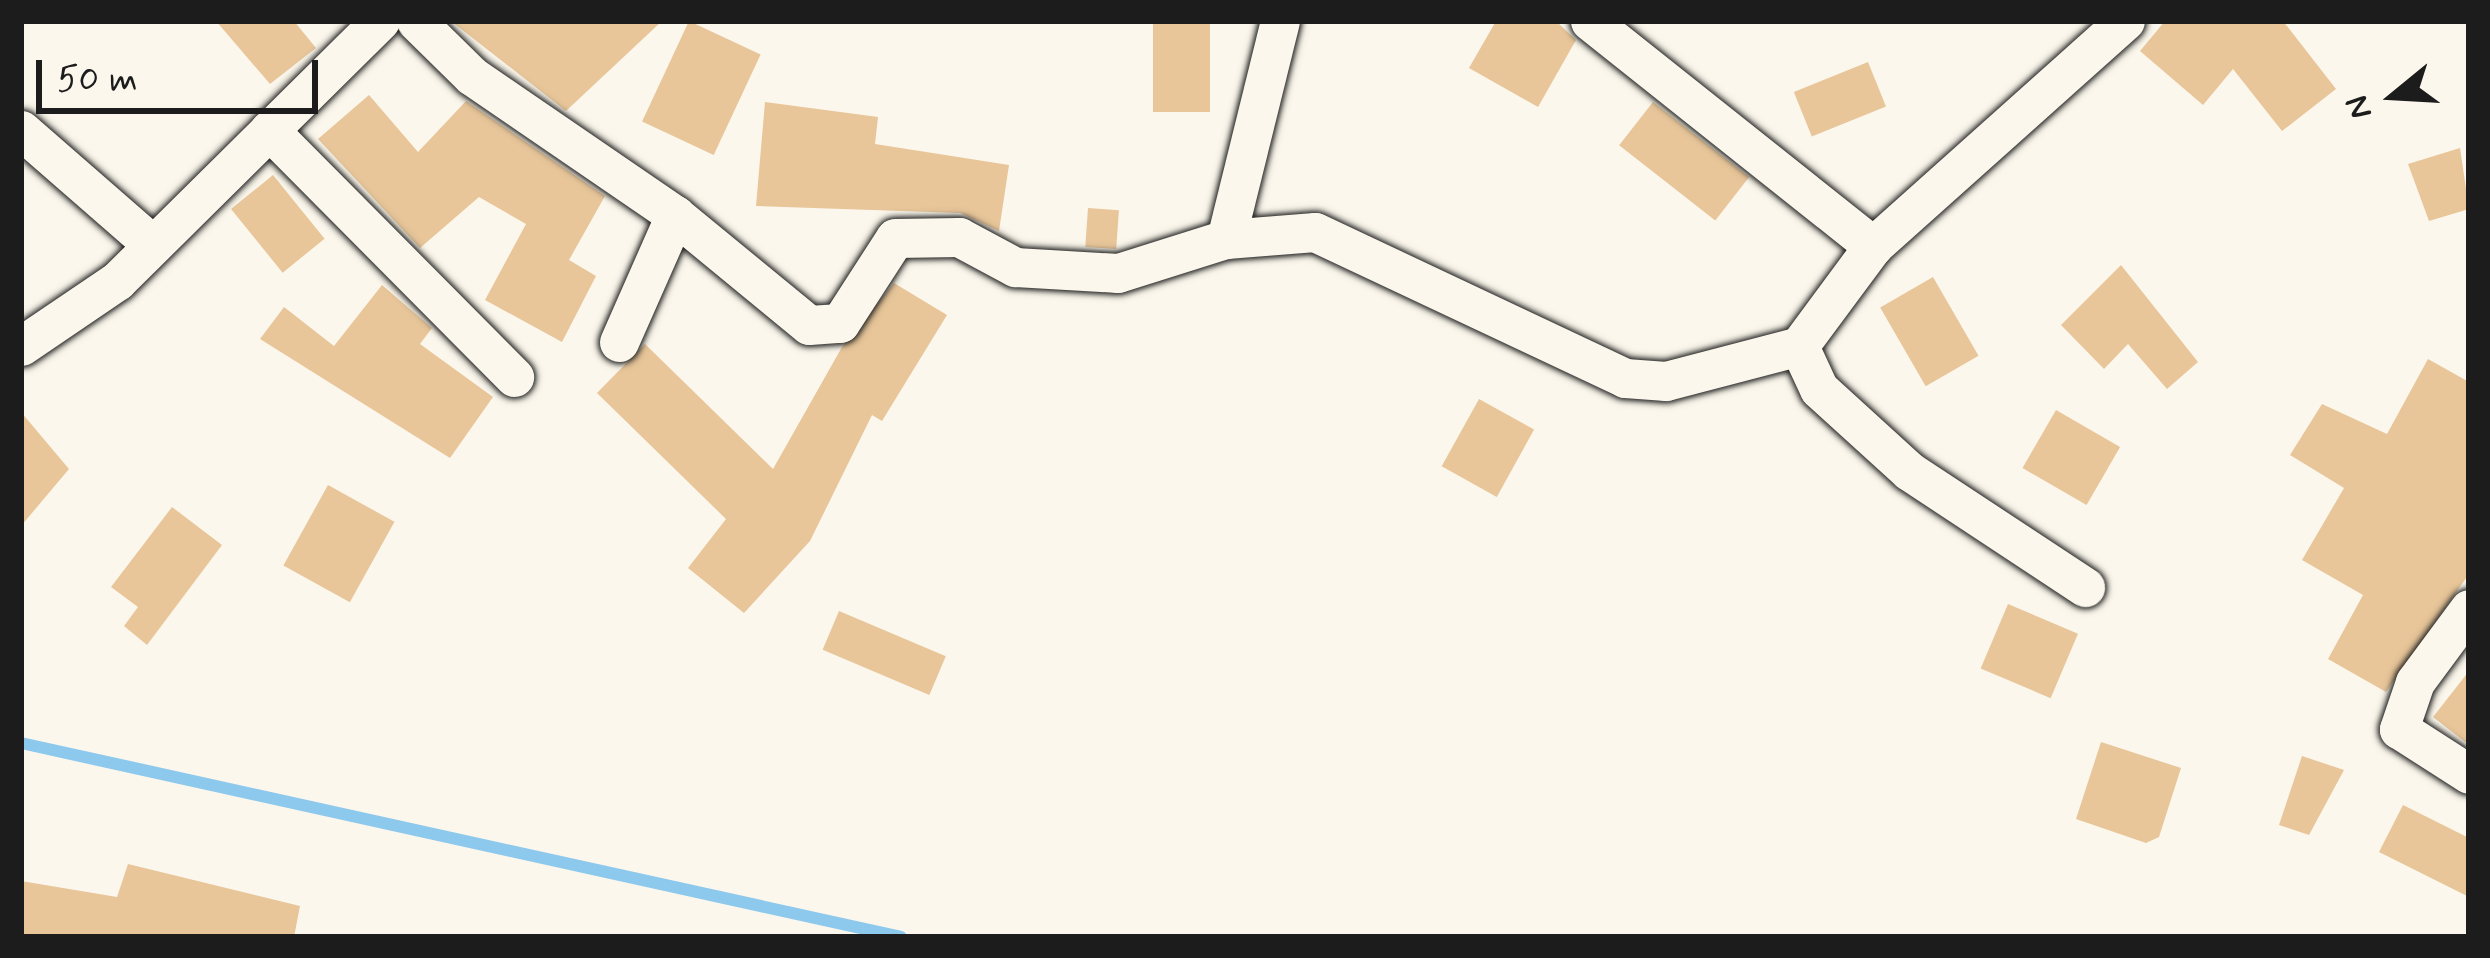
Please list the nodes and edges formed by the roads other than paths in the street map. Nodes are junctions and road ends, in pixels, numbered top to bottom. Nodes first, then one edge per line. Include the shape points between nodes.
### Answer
1 (380, 21) edge
2 (416, 21) edge
3 (1280, 21) edge
4 (1590, 21) edge
5 (2125, 21) edge
6 (21, 130) edge
7 (269, 130) junction
8 (674, 215) junction
9 (1226, 239) junction
10 (153, 245) junction
11 (1873, 246) junction
12 (619, 342) dead end
13 (21, 346) edge
14 (1798, 346) junction
15 (514, 377) dead end
16 (2085, 586) dead end
17 (2469, 609) edge
18 (2469, 774) edge

1 - 7 street
2 - 8 street via 472,76
3 - 9 street
4 - 11 street
5 - 11 street
6 - 10 street
7 - 10 street
7 - 15 street
8 - 9 street via 828,328 895,238 959,237 1015,267 1118,273
8 - 12 street
9 - 14 street via 1336,239 1624,378 1711,375
10 - 13 street
11 - 14 street
14 - 16 street via 1819,389 1909,471
17 - 18 street via 2415,682 2398,729

